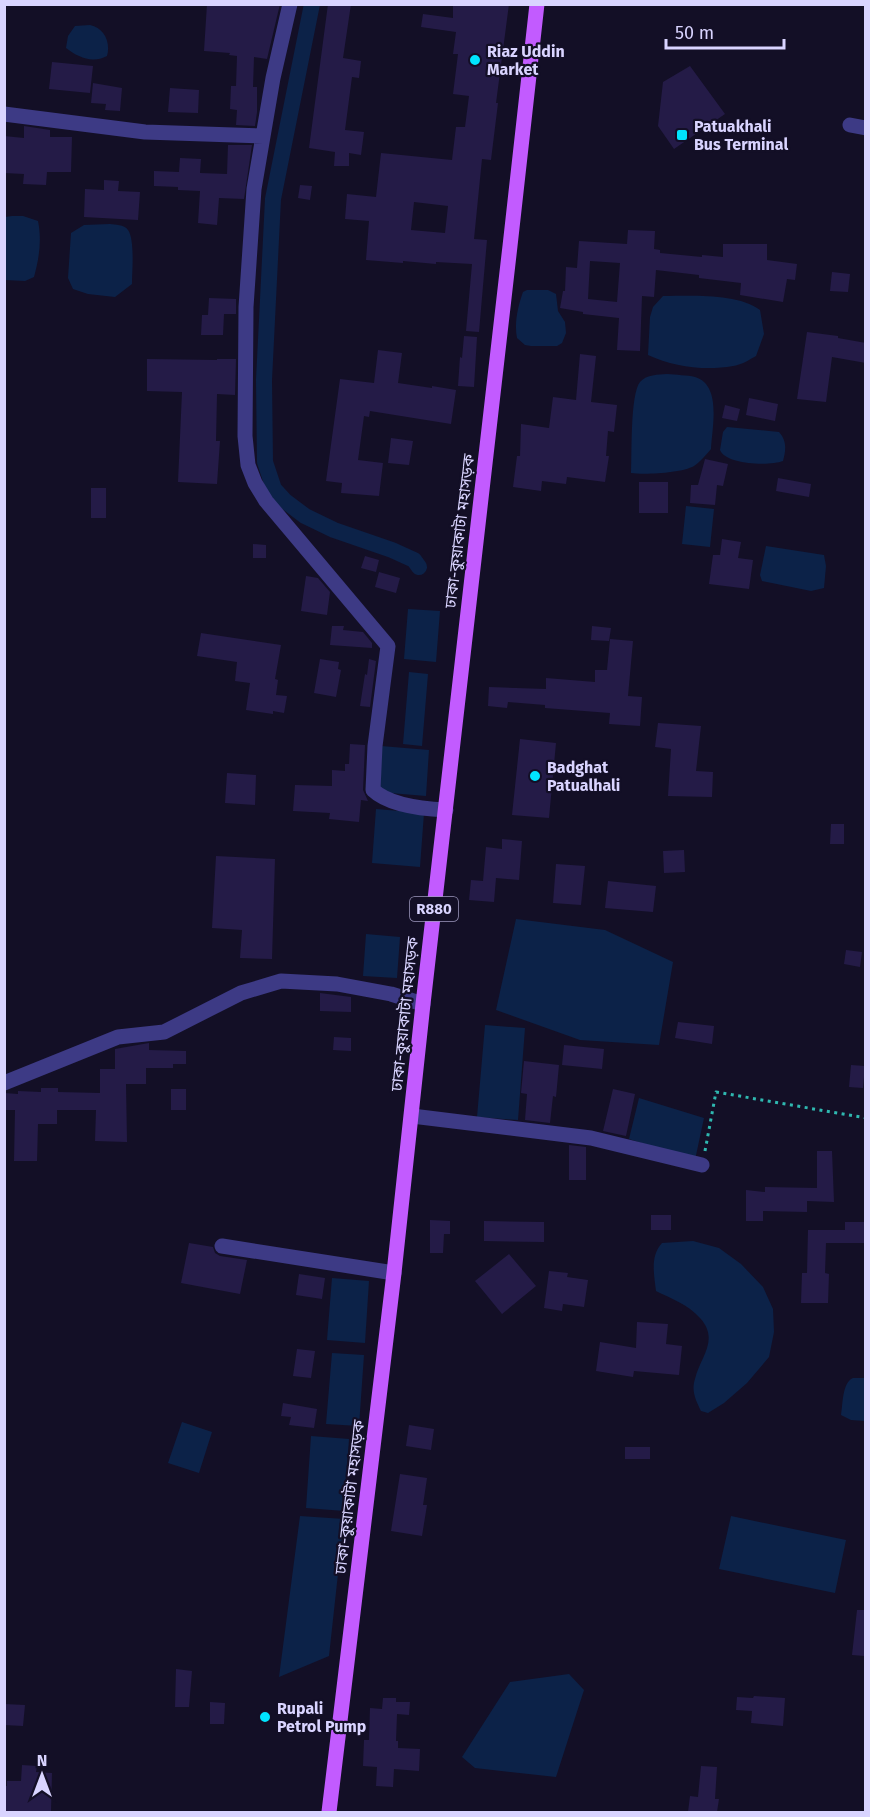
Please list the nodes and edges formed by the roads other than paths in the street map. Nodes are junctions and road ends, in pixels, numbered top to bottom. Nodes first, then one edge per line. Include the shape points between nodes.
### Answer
1 (290, 4) edge
2 (537, 4) edge
3 (4, 114) edge
4 (849, 125) dead end
5 (866, 128) edge
6 (262, 136) junction
7 (446, 810) junction
8 (423, 1004) junction
9 (4, 1083) edge
10 (412, 1116) junction
11 (702, 1165) road end
12 (222, 1246) dead end
13 (394, 1274) junction
14 (329, 1812) edge

1 - 6 street
2 - 7 main road, ঢাকা-কুয়াকাটা মহাসড়ক / R880
3 - 6 street via 145,132
4 - 5 street
6 - 7 street via 254,189 246,308 248,465 266,501 388,646 373,790 415,808
7 - 8 main road, ঢাকা-কুয়াকাটা মহাসড়ক / R880
8 - 9 street via 337,984 281,981 241,993 164,1032 118,1037
8 - 10 main road, ঢাকা-কুয়াকাটা মহাসড়ক / R880
10 - 11 street via 591,1138
10 - 13 main road, ঢাকা-কুয়াকাটা মহাসড়ক / R880
12 - 13 street
13 - 14 main road, ঢাকা-কুয়াকাটা মহাসড়ক / R880

